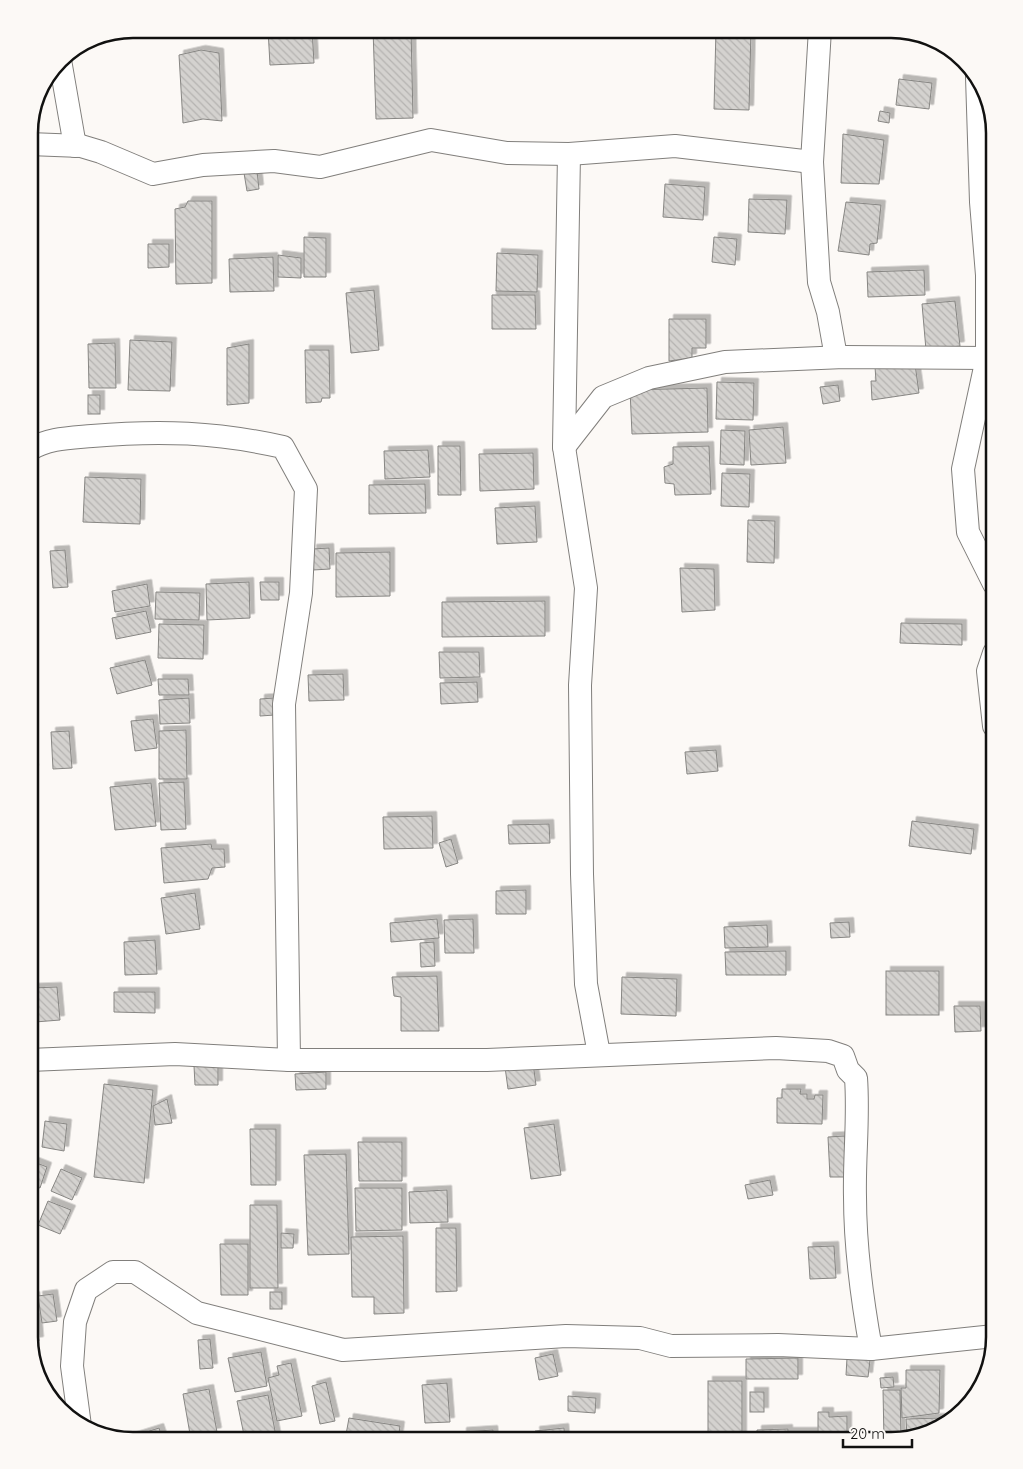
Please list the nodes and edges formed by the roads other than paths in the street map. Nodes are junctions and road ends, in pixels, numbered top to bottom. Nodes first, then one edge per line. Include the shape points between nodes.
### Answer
1 (819, 38) edge
2 (62, 69) edge
3 (978, 95) edge
4 (38, 144) edge
5 (74, 146) junction
6 (569, 154) junction
7 (812, 162) junction
8 (986, 260) edge
9 (986, 357) edge
10 (836, 358) junction
11 (986, 377) edge
12 (38, 445) edge
13 (564, 447) junction
14 (986, 568) edge
15 (598, 1054) junction
16 (38, 1060) edge
17 (289, 1060) junction
18 (986, 1337) edge
19 (872, 1349) junction
20 (78, 1414) edge

1 - 7 street
2 - 5 street
3 - 8 street
4 - 5 street
5 - 6 street via 102,152 153,174 203,165 274,161 320,167 431,140 507,153
6 - 7 street via 675,146
6 - 13 street
7 - 10 street via 819,282
9 - 10 street
10 - 13 street via 725,362 649,378 604,397
11 - 14 street via 963,469 968,532
12 - 17 street via 56,440 120,434 198,432 243,438 283,447 306,489 301,593 284,704
13 - 15 street via 586,588 580,685 583,884 586,984
15 - 17 street via 487,1060
15 - 19 street via 776,1048 828,1051 843,1056 848,1070 856,1078 855,1197 859,1279
16 - 17 street via 175,1054
18 - 19 street
19 - 20 street via 778,1345 671,1346 640,1338 566,1336 343,1350 197,1313 135,1272 113,1272 86,1290 75,1322 72,1366

